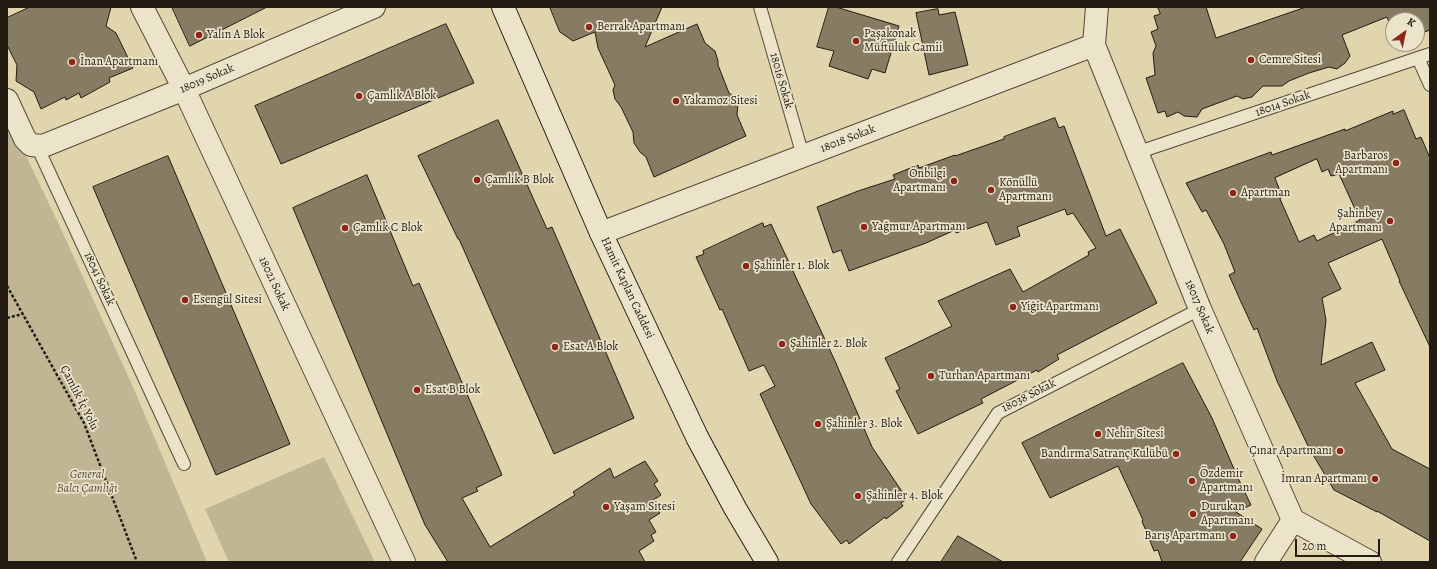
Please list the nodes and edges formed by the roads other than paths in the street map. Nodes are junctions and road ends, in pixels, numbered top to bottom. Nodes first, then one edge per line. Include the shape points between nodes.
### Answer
1 (142, 7) edge
2 (374, 7) edge
3 (503, 7) edge
4 (760, 7) edge
5 (1097, 7) edge
6 (1094, 45) junction
7 (1430, 54) edge
8 (1418, 58) junction
9 (1430, 86) edge
10 (184, 89) junction
11 (7, 100) edge
12 (37, 146) junction
13 (1136, 153) junction
14 (803, 156) junction
15 (601, 233) junction
16 (1200, 309) junction
17 (184, 464) dead end
18 (1293, 520) junction
19 (404, 562) edge
20 (767, 562) edge
21 (898, 562) edge
22 (1266, 562) edge
23 (1370, 562) edge

1 - 10 street, 18021 Sokak
2 - 10 street, 18019 Sokak
3 - 15 street, Hamit Kaplan Caddesi
4 - 14 lane, 18016 Sokak
5 - 6 street, 18017 Sokak
6 - 13 street, 18017 Sokak
6 - 14 street, 18018 Sokak
7 - 8 lane, 18014 Sokak
8 - 9 lane
8 - 13 lane, 18014 Sokak
10 - 12 street, 18019 Sokak via 49,144
10 - 19 street, 18021 Sokak
11 - 12 street, 18041 Sokak via 25,139 31,145
12 - 17 lane, 18041 Sokak
13 - 16 street, 18017 Sokak
14 - 15 street, 18018 Sokak
15 - 20 street, Hamit Kaplan Caddesi via 697,437
16 - 18 street, 18017 Sokak
16 - 21 lane, 18038 Sokak via 998,413
18 - 22 street
18 - 23 street

